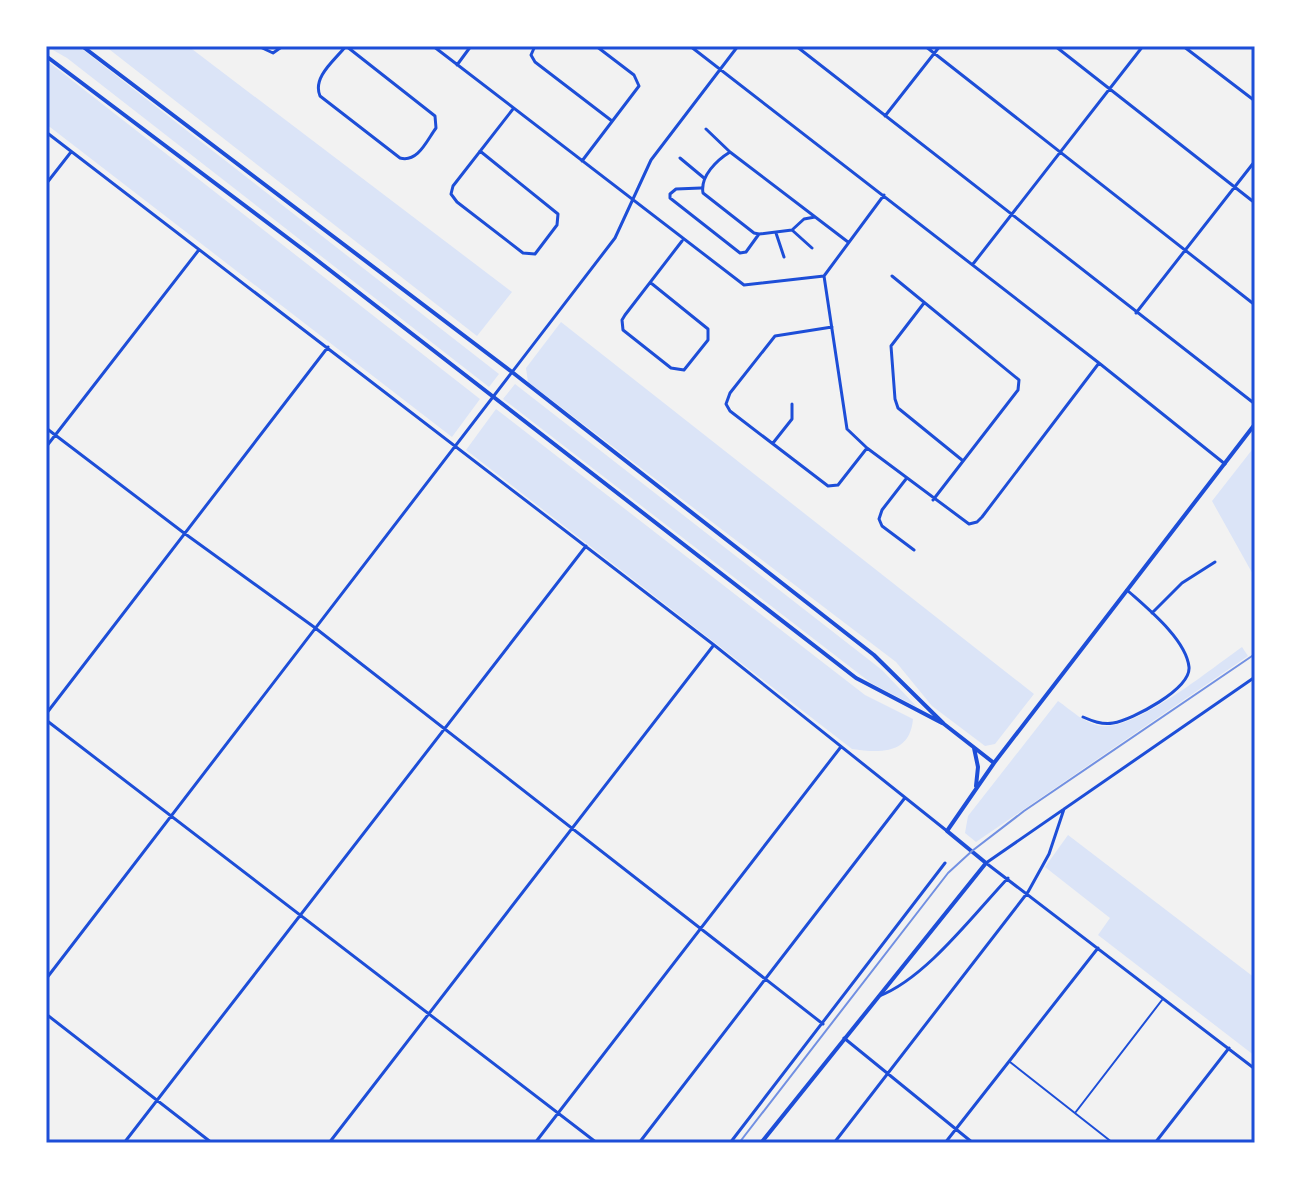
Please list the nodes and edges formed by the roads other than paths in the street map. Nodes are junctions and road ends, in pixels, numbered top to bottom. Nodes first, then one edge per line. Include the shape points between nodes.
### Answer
1 (82, 46) edge
2 (258, 46) edge
3 (283, 46) edge
4 (346, 46) edge
5 (433, 46) edge
6 (471, 46) edge
7 (535, 46) edge
8 (596, 46) edge
9 (690, 46) edge
10 (738, 46) edge
11 (796, 46) edge
12 (925, 46) edge
13 (940, 46) edge
14 (1055, 46) edge
15 (1143, 46) edge
16 (1183, 46) edge
17 (934, 53) junction
18 (46, 56) edge
19 (457, 65) junction
20 (720, 69) junction
21 (1110, 88) junction
22 (1255, 101) edge
23 (513, 109) junction
24 (884, 117) junction
25 (612, 121) junction
26 (706, 129) dead end
27 (46, 132) edge
28 (480, 151) junction
29 (1059, 151) junction
30 (71, 152) junction
31 (730, 152) junction
32 (680, 158) dead end
33 (582, 161) junction
34 (1255, 161) edge
35 (704, 178) junction
36 (46, 184) edge
37 (1235, 187) junction
38 (701, 188) junction
39 (884, 195) junction
40 (632, 200) junction
41 (1255, 203) edge
42 (1010, 215) junction
43 (815, 217) junction
44 (792, 230) junction
45 (776, 233) junction
46 (759, 234) junction
47 (683, 240) junction
48 (848, 242) junction
49 (812, 248) dead end
50 (198, 251) junction
51 (1186, 251) junction
52 (784, 257) dead end
53 (972, 264) junction
54 (824, 276) junction
55 (892, 276) dead end
56 (651, 283) junction
57 (924, 303) junction
58 (1255, 305) edge
59 (1136, 313) junction
60 (832, 327) junction
61 (328, 347) junction
62 (1099, 363) junction
63 (512, 372) junction
64 (493, 397) junction
65 (792, 404) dead end
66 (1255, 404) edge
67 (1255, 424) edge
68 (46, 428) edge
69 (55, 435) junction
70 (773, 443) junction
71 (46, 447) edge
72 (456, 448) junction
73 (867, 448) junction
74 (963, 460) junction
75 (1225, 464) junction
76 (906, 479) junction
77 (933, 500) junction
78 (184, 533) junction
79 (586, 546) junction
80 (914, 550) dead end
81 (1215, 562) dead end
82 (1127, 590) junction
83 (1152, 613) junction
84 (314, 627) junction
85 (714, 645) junction
86 (1255, 677) edge
87 (46, 714) edge
88 (1083, 717) dead end
89 (46, 720) edge
90 (944, 724) junction
91 (444, 728) junction
92 (974, 746) junction
93 (840, 748) junction
94 (994, 763) junction
95 (976, 787) junction
96 (904, 799) junction
97 (1065, 807) junction
98 (171, 817) junction
99 (573, 828) junction
100 (947, 831) junction
101 (945, 863) dead end
102 (986, 863) junction
103 (1008, 878) junction
104 (1028, 892) junction
105 (299, 915) junction
106 (700, 928) junction
107 (1098, 948) junction
108 (46, 979) edge
109 (766, 979) junction
110 (876, 998) junction
111 (1164, 998) junction
112 (430, 1012) junction
113 (46, 1014) edge
114 (823, 1024) junction
115 (844, 1038) junction
116 (1229, 1048) junction
117 (1010, 1062) junction
118 (1255, 1069) edge
119 (886, 1075) junction
120 (157, 1101) junction
121 (558, 1113) junction
122 (1075, 1113) junction
123 (956, 1130) junction
124 (124, 1143) edge
125 (212, 1143) edge
126 (329, 1143) edge
127 (535, 1143) edge
128 (597, 1143) edge
129 (639, 1143) edge
130 (730, 1143) edge
131 (761, 1143) edge
132 (834, 1143) edge
133 (945, 1143) edge
134 (973, 1143) edge
135 (1113, 1143) edge
136 (1155, 1143) edge

1 - 63 street
2 - 3 street via 273,53
4 - 4 street via 318,80 320,96 400,158 413,158 436,128 435,116
5 - 19 street
6 - 19 street
7 - 25 street via 535,62
8 - 25 street via 638,81
9 - 20 street
10 - 20 street
11 - 24 street
12 - 17 street
13 - 17 street
14 - 21 street
15 - 21 street
16 - 22 street
17 - 24 street
17 - 29 street
18 - 64 street
19 - 23 street
20 - 39 street
20 - 40 street via 651,160
21 - 29 street
21 - 37 street
23 - 28 street
23 - 33 street
24 - 42 street
25 - 33 street
26 - 31 street
27 - 30 street
28 - 28 street via 453,186 453,198 523,253 535,254 557,225 558,214
29 - 42 street
29 - 51 street
30 - 36 street
30 - 50 street
31 - 35 street
31 - 43 street
32 - 35 street
33 - 40 street
34 - 37 street
35 - 38 street
37 - 41 street
37 - 51 street
38 - 46 street
38 - 46 street via 676,189 670,198 740,253
39 - 48 street
39 - 53 street
40 - 47 street
40 - 63 street via 615,238
42 - 53 street
42 - 59 street
43 - 44 street
43 - 48 street
44 - 45 street
44 - 49 street
45 - 46 street
45 - 52 street
47 - 54 street via 744,285
47 - 56 street
48 - 54 street
50 - 61 street
50 - 69 street
51 - 58 street
51 - 59 street
53 - 62 street
54 - 60 street
55 - 57 street
56 - 56 street via 622,320 623,330 671,368 684,370 708,340 708,329
57 - 74 street via 891,346 896,404
57 - 74 street via 1019,380 1018,390
59 - 66 street
60 - 70 street via 775,336 728,396 727,409
60 - 73 street via 847,429
61 - 72 street
61 - 78 street
62 - 75 street
62 - 77 street via 977,522 964,523
63 - 64 street
63 - 90 street via 874,655
64 - 72 street
64 - 90 street via 856,678
65 - 70 street via 792,419
67 - 75 street
68 - 69 street
69 - 71 street
69 - 78 street
70 - 73 street via 831,487
72 - 79 street
72 - 84 street
73 - 76 street
74 - 77 street
75 - 82 street
76 - 77 street
76 - 80 street via 879,519
78 - 84 street
78 - 87 street
79 - 85 street
79 - 91 street
81 - 83 street via 1182,583
82 - 83 street
82 - 94 street
83 - 88 street via 1186,653 1186,681 1120,722 1102,724
84 - 91 street
84 - 98 street
85 - 93 street
85 - 99 street
86 - 97 street
89 - 98 street
90 - 92 street
91 - 99 street
91 - 105 street
92 - 94 street
92 - 95 street
93 - 96 street
93 - 106 street
94 - 95 street
95 - 100 street
96 - 100 street
96 - 109 street
97 - 102 street
97 - 104 street via 1049,854
98 - 105 street
98 - 108 street
99 - 106 street
99 - 112 street
100 - 102 street
101 - 114 street
102 - 103 street
102 - 110 street
103 - 104 street
103 - 110 street via 953,939 902,985
104 - 107 street
104 - 119 street
105 - 112 street
105 - 120 street
106 - 109 street
106 - 121 street
107 - 111 street
107 - 117 street
109 - 114 street
109 - 129 street
110 - 115 street
111 - 116 street
111 - 122 lane
112 - 121 street
112 - 126 street
113 - 120 street
114 - 130 street
115 - 119 street
115 - 131 street
116 - 118 street
116 - 136 street
117 - 122 lane
117 - 123 street
119 - 123 street
119 - 132 street
120 - 124 street
120 - 125 street
121 - 127 street
121 - 128 street
122 - 135 lane
123 - 133 street
123 - 134 street

